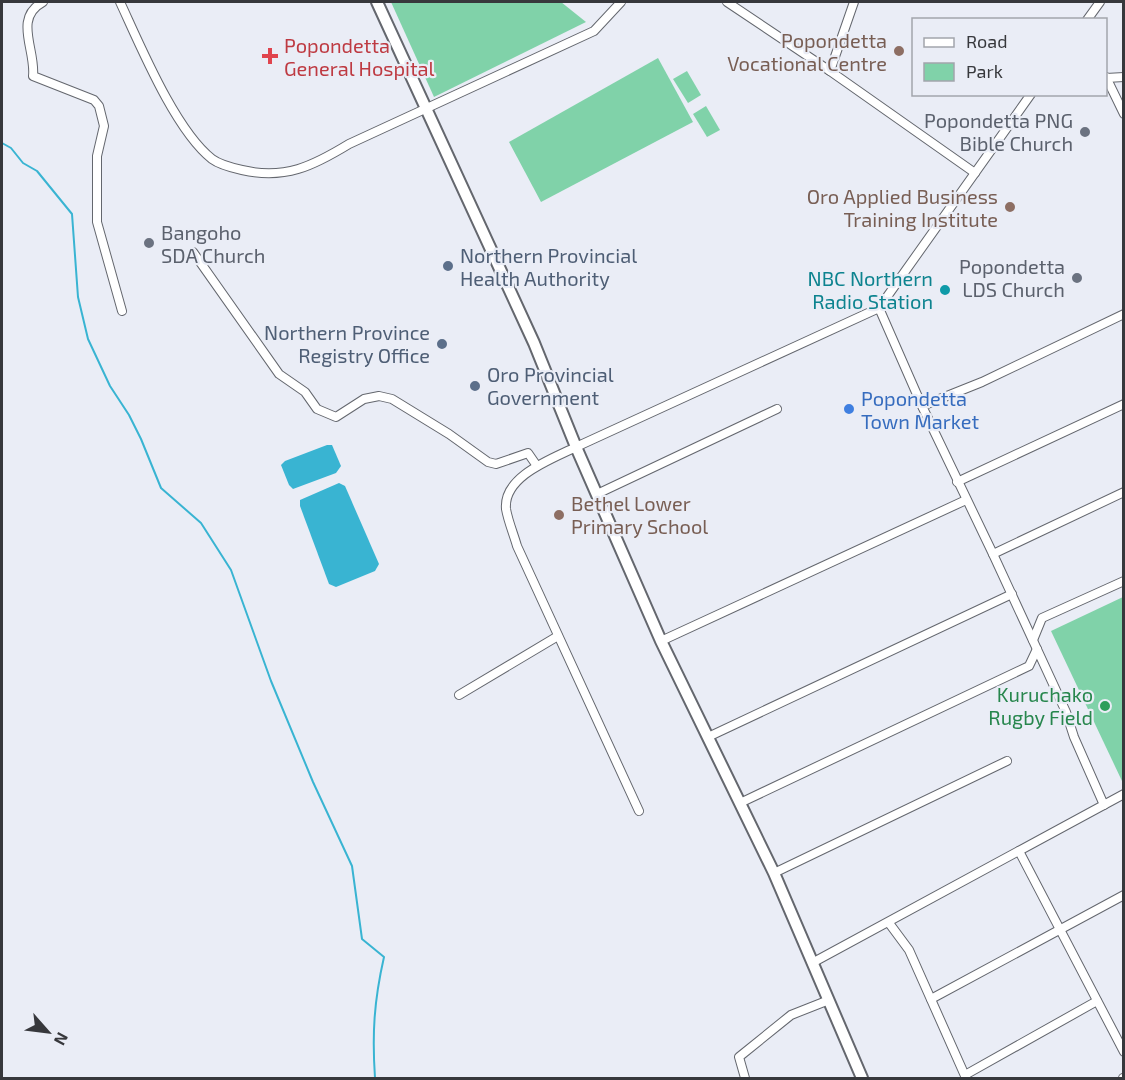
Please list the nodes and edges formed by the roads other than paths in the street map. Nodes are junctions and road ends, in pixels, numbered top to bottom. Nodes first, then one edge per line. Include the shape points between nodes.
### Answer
1 (43, 2) edge
2 (120, 2) edge
3 (377, 2) edge
4 (621, 2) edge
5 (727, 2) edge
6 (854, 2) edge
7 (1101, 2) edge
8 (1089, 18) edge
9 (830, 71) junction
10 (1107, 77) edge
11 (1123, 77) edge
12 (1107, 79) edge
13 (1030, 96) edge
14 (425, 108) junction
15 (1124, 114) edge
16 (975, 173) junction
17 (193, 252) dead end
18 (879, 308) junction
19 (122, 311) dead end
20 (1124, 314) edge
21 (1124, 404) edge
22 (922, 406) junction
23 (777, 409) dead end
24 (576, 447) junction
25 (537, 466) junction
26 (957, 482) junction
27 (1124, 492) edge
28 (597, 494) junction
29 (966, 500) junction
30 (993, 554) junction
31 (1124, 581) edge
32 (1012, 594) junction
33 (1020, 612) junction
34 (1042, 618) junction
35 (558, 636) junction
36 (1033, 640) junction
37 (662, 641) junction
38 (1037, 648) junction
39 (1029, 666) junction
40 (1047, 670) junction
41 (459, 695) dead end
42 (708, 737) junction
43 (1007, 762) dead end
44 (1124, 794) edge
45 (740, 803) junction
46 (1104, 805) junction
47 (639, 811) dead end
48 (1019, 851) junction
49 (774, 873) junction
50 (1124, 895) edge
51 (888, 923) junction
52 (1060, 930) junction
53 (812, 963) junction
54 (930, 999) junction
55 (829, 1000) junction
56 (1097, 1000) junction
57 (1124, 1052) edge
58 (965, 1077) edge
59 (745, 1078) edge
60 (862, 1078) edge

1 - 19 street via 27,19 33,76 94,100 99,106 104,126 97,156 97,222
2 - 14 street via 172,108 213,160 234,168 262,175 291,172
3 - 14 main road
4 - 14 street via 594,31
5 - 9 street
6 - 9 street
7 - 8 street
9 - 16 street
10 - 11 street
12 - 15 street
13 - 16 street
14 - 24 main road via 534,343
16 - 18 street
17 - 25 street via 279,374 305,392 317,409 336,417 364,399 386,397 488,462 496,464 528,453
18 - 22 street
18 - 24 street
20 - 22 street via 982,382
21 - 26 street
22 - 26 street
23 - 28 street
24 - 25 street
24 - 28 main road
25 - 35 street via 512,485 506,508 517,546
26 - 29 street
27 - 30 street
28 - 37 main road
29 - 30 street
29 - 37 street
30 - 32 street
31 - 34 street
32 - 33 street
32 - 42 street
33 - 34 street
33 - 36 street
34 - 36 street
35 - 41 street
35 - 47 street
36 - 38 street
37 - 42 main road
38 - 39 street
38 - 40 street
39 - 40 street
39 - 45 street
40 - 46 street
42 - 45 main road
43 - 49 street
44 - 46 street
45 - 49 main road
46 - 48 street
48 - 51 street
48 - 52 street
49 - 53 main road
50 - 52 street
51 - 53 street
51 - 54 street via 909,950
52 - 54 street
52 - 56 street
53 - 55 main road
54 - 58 street
55 - 59 street via 791,1016 739,1058
55 - 60 main road
56 - 57 street
56 - 58 street

